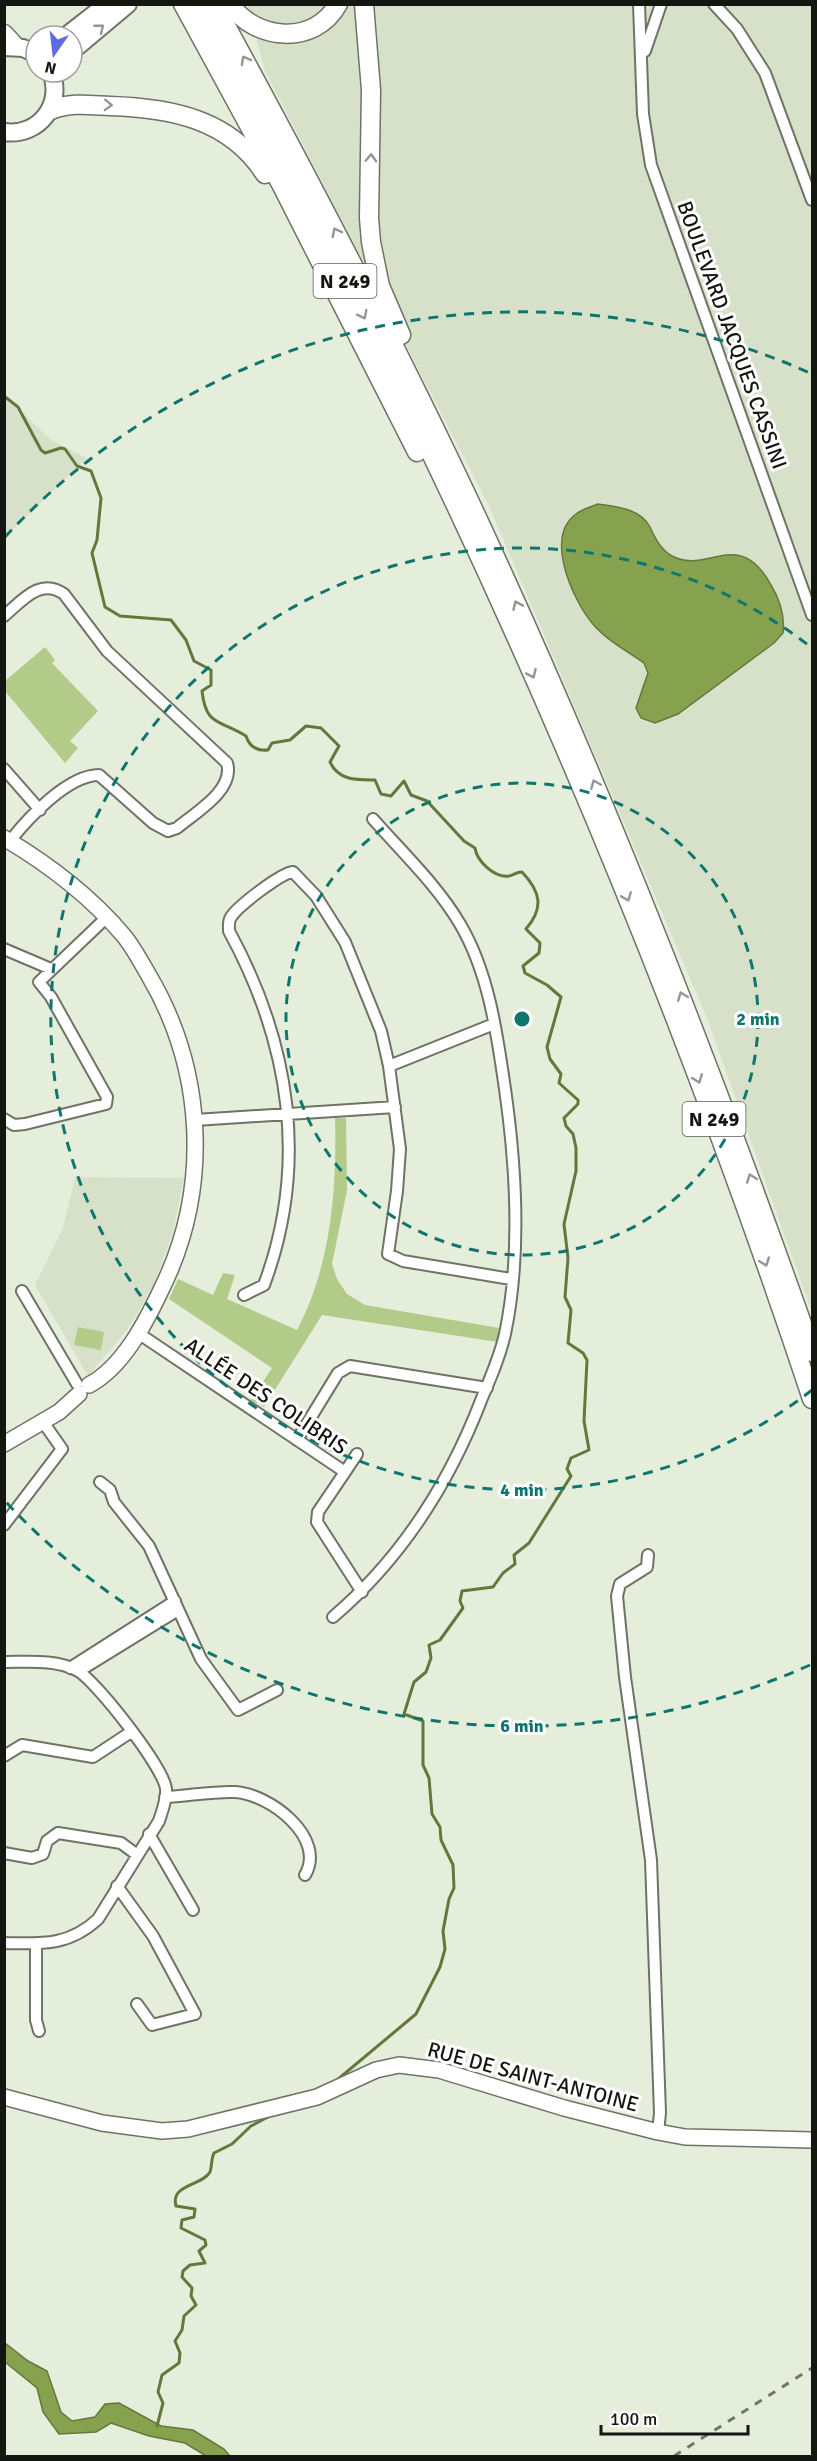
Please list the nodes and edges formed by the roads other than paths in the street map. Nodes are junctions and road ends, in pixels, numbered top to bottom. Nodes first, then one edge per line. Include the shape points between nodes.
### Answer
1 (107, 4) edge
2 (128, 4) edge
3 (183, 4) edge
4 (197, 4) edge
5 (214, 4) edge
6 (230, 4) edge
7 (338, 4) edge
8 (364, 4) edge
9 (639, 4) edge
10 (661, 4) edge
11 (704, 4) edge
12 (714, 4) edge
13 (722, 14) junction
14 (81, 24) edge
15 (84, 41) edge
16 (642, 63) junction
17 (56, 84) edge
18 (51, 110) junction
19 (4, 132) edge
20 (813, 200) edge
21 (309, 238) junction
22 (438, 434) junction
23 (483, 563) junction
24 (4, 615) edge
25 (813, 615) edge
26 (4, 769) edge
27 (39, 810) junction
28 (373, 819) dead end
29 (7, 840) edge
30 (107, 917) junction
31 (4, 949) edge
32 (51, 969) junction
33 (494, 1024) junction
34 (389, 1066) junction
35 (395, 1107) junction
36 (287, 1113) junction
37 (4, 1119) edge
38 (195, 1120) junction
39 (511, 1279) junction
40 (22, 1291) dead end
41 (244, 1295) dead end
42 (138, 1333) junction
43 (813, 1352) edge
44 (82, 1388) junction
45 (487, 1388) junction
46 (813, 1399) edge
47 (44, 1422) junction
48 (297, 1440) junction
49 (4, 1444) edge
50 (357, 1454) dead end
51 (345, 1472) junction
52 (100, 1482) dead end
53 (4, 1524) edge
54 (648, 1555) dead end
55 (362, 1592) junction
56 (176, 1606) junction
57 (333, 1617) dead end
58 (4, 1662) edge
59 (75, 1670) junction
60 (278, 1690) dead end
61 (131, 1732) junction
62 (4, 1756) edge
63 (165, 1797) junction
64 (149, 1834) junction
65 (4, 1853) edge
66 (136, 1854) junction
67 (305, 1875) dead end
68 (117, 1886) junction
69 (193, 1910) dead end
70 (4, 1942) edge
71 (36, 1944) junction
72 (137, 2004) dead end
73 (39, 2031) dead end
74 (4, 2097) edge
75 (658, 2132) junction
76 (813, 2140) edge

1 - 14 main road
15 -> 2 main road
3 - 21 highway, N 249
4 -> 23 highway, N 249 via 330,250
22 -> 5 highway, N 249 via 349,256
6 - 7 highway via 245,21 265,32 284,35 321,24
22 -> 8 highway, N 249 via 438,418 380,286 371,242 371,90
9 - 16 street, BOULEVARD JACQUES CASSINI
10 - 16 street
11 - 13 street
12 - 13 street
13 - 20 street via 738,29 765,73
16 - 25 street, BOULEVARD JACQUES CASSINI via 643,114 656,182
17 - 18 main road
18 - 19 main road via 33,128
18 -> 21 highway, N 249 via 73,104 151,107 191,116 215,127 258,163 298,229
21 - 23 highway, N 249 via 469,553
43 -> 22 highway, N 249 via 669,961 561,704
23 -> 46 highway, N 249 via 657,973
24 - 27 street via 34,590 44,587 64,594 107,651 227,763 230,772 223,788 177,828 168,831 153,823 99,775 78,778
26 - 27 street
27 - 29 street
28 - 33 street via 445,901 460,925 489,998
29 - 30 street
30 - 32 street
30 - 38 street via 141,962 171,1019 182,1047
31 - 32 street
32 - 37 street via 39,982 107,1097 106,1104 14,1125
33 - 34 street
33 - 39 street via 513,1158
34 - 35 street
34 - 36 street via 370,1000 345,942 301,877 285,872 231,916 228,923 270,1023 281,1062
35 - 36 street
35 - 39 street via 400,1149 388,1254 403,1261
36 - 38 street
36 - 41 street via 288,1179 273,1260 264,1285
38 - 42 street via 193,1186 184,1232 171,1271
39 - 45 street via 505,1336
40 - 44 street
42 - 44 street via 116,1361
42 - 48 street, ALLÉE DES COLIBRIS
44 - 47 street
45 - 48 street via 350,1366 338,1373
45 - 55 street via 458,1458 436,1494 409,1535
47 - 49 street
47 - 53 street via 62,1449
48 - 51 street, ALLÉE DES COLIBRIS
50 - 51 street
51 - 55 street, ALLÉE DES COLIBRIS via 318,1512 317,1522
52 - 56 street via 110,1490 114,1502 149,1546
54 - 75 street via 647,1567 620,1584 617,1596 651,1860
55 - 57 street
56 - 59 street
56 - 60 street via 201,1659 238,1710
58 - 59 street via 32,1662
59 - 61 street via 98,1688
61 - 62 street via 93,1756 22,1745
61 - 63 street via 160,1773
63 - 64 street via 159,1821
63 - 67 street via 237,1792 266,1803 294,1821 303,1833 311,1865
64 - 66 street
64 - 69 street
65 - 66 street via 32,1858 43,1854 47,1841 58,1833 121,1843
66 - 68 street
68 - 71 street via 98,1919 84,1932 70,1940
68 - 72 street via 153,1936 195,2014 152,2025
70 - 71 street
71 - 73 street
74 - 75 street, RUE DE SAINT-ANTOINE via 111,2125 162,2131 188,2129 317,2097 376,2070 399,2065 439,2070
75 - 76 street, RUE DE SAINT-ANTOINE via 685,2137

